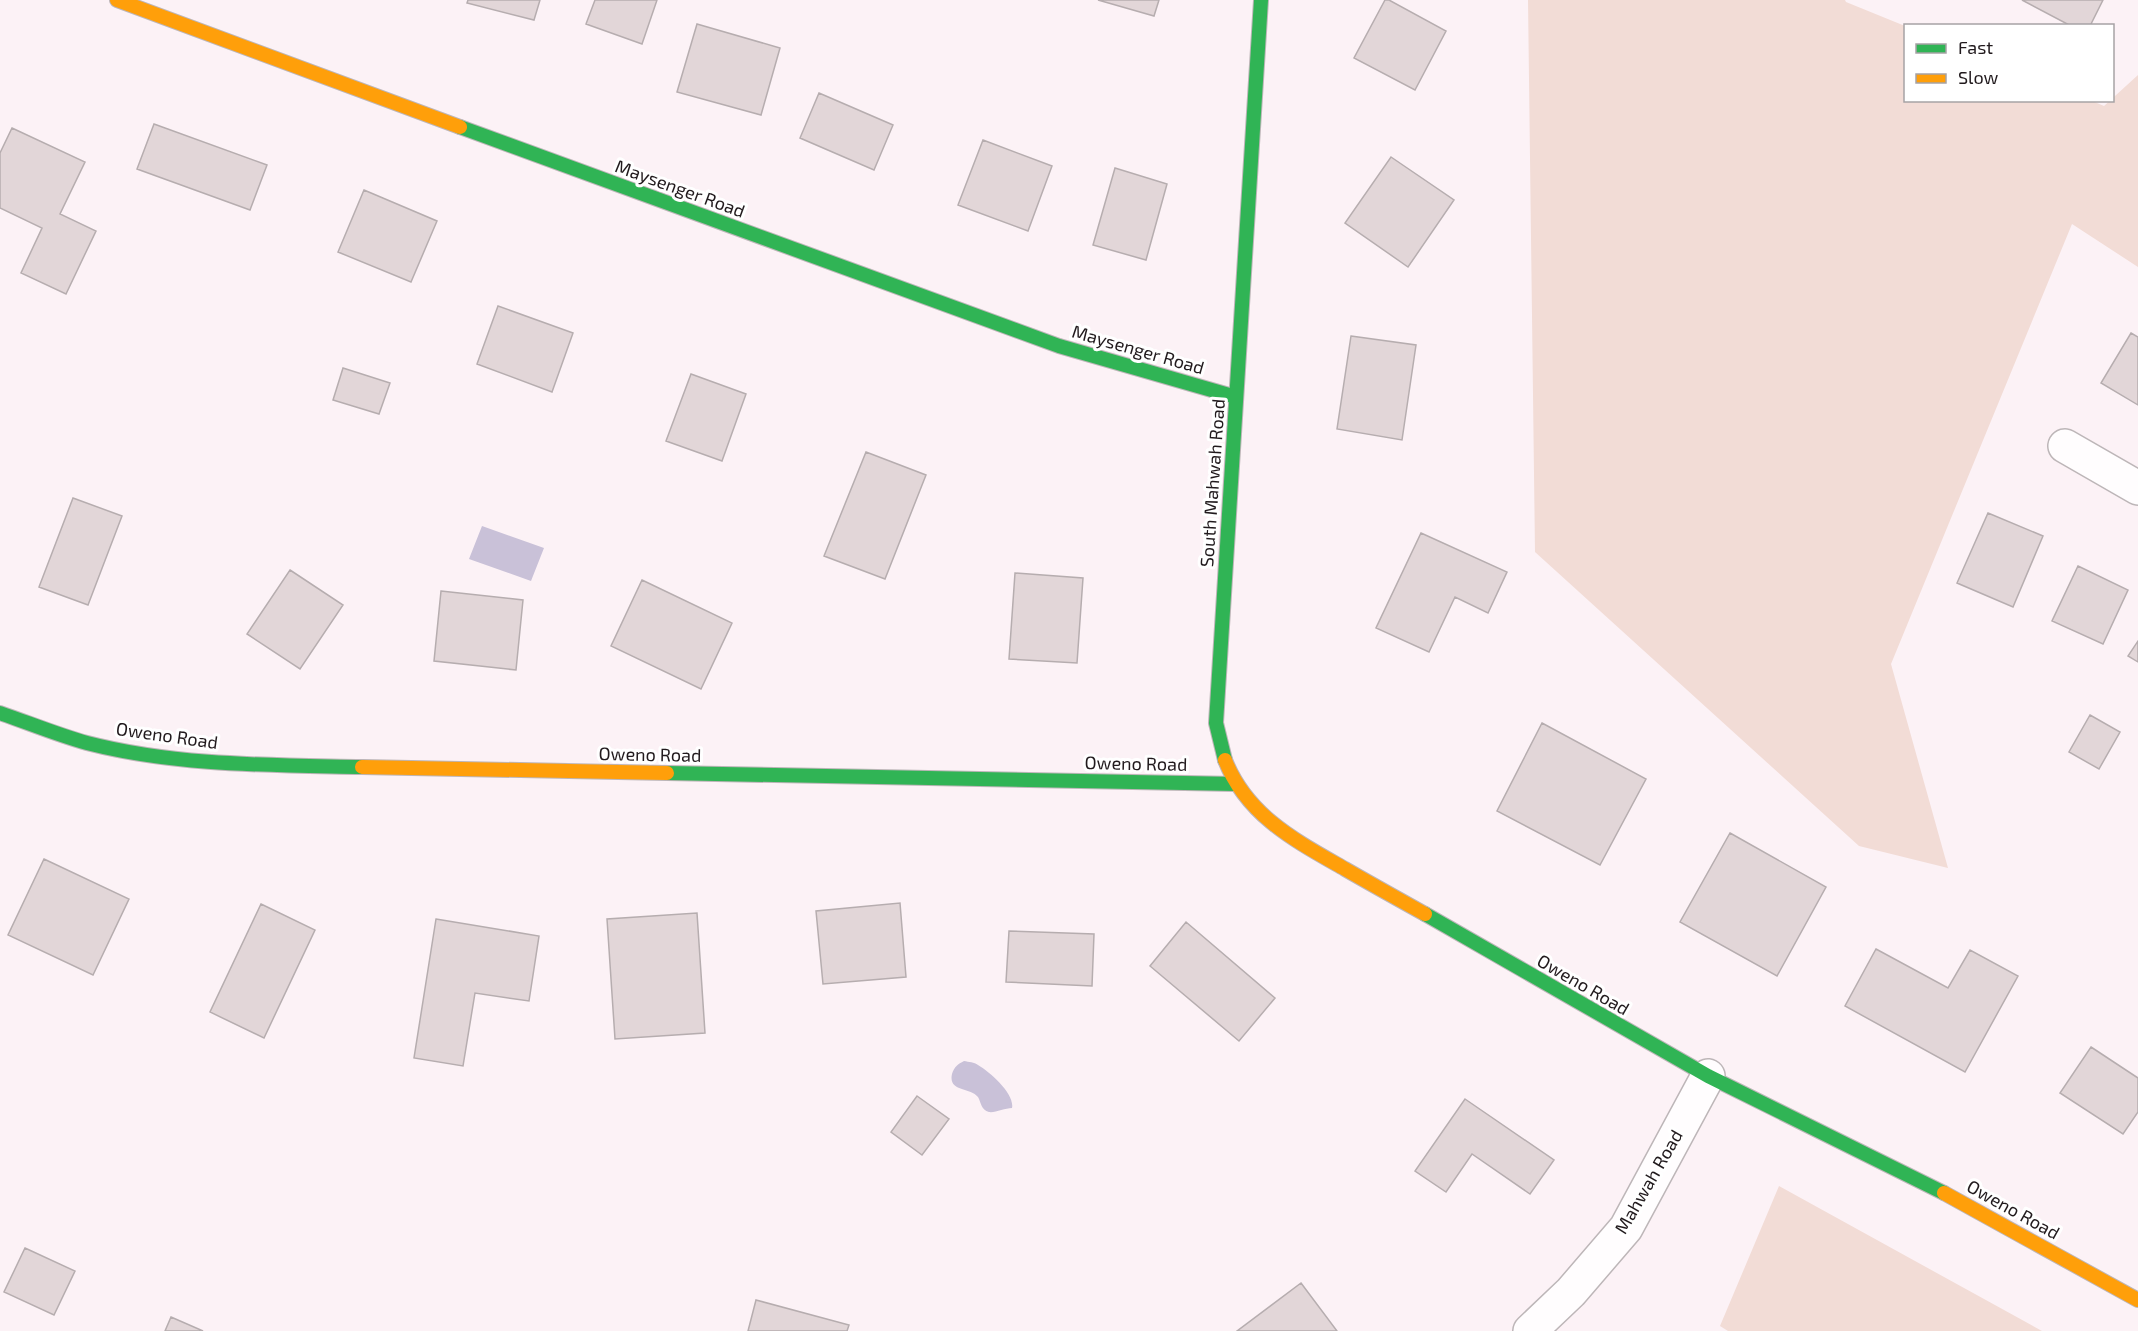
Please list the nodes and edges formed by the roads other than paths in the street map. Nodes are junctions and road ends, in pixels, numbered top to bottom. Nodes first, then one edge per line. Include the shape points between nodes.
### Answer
1 (117, 0) edge
2 (1262, 0) edge
3 (1236, 397) junction
4 (2065, 446) dead end
5 (2138, 488) edge
6 (0, 712) edge
7 (1236, 784) junction
8 (1708, 1076) junction
9 (2138, 1300) edge
10 (1530, 1331) edge

1 - 3 street, Maysenger Road via 1059,346
2 - 3 street, South Mahwah Road
3 - 7 street, South Mahwah Road via 1216,723
4 - 5 street
6 - 7 street, Oweno Road via 87,743 173,759
7 - 8 street, Oweno Road via 1262,815 1289,837
8 - 9 street, Oweno Road via 1941,1191
8 - 10 street, Mahwah Road via 1626,1228 1571,1292

